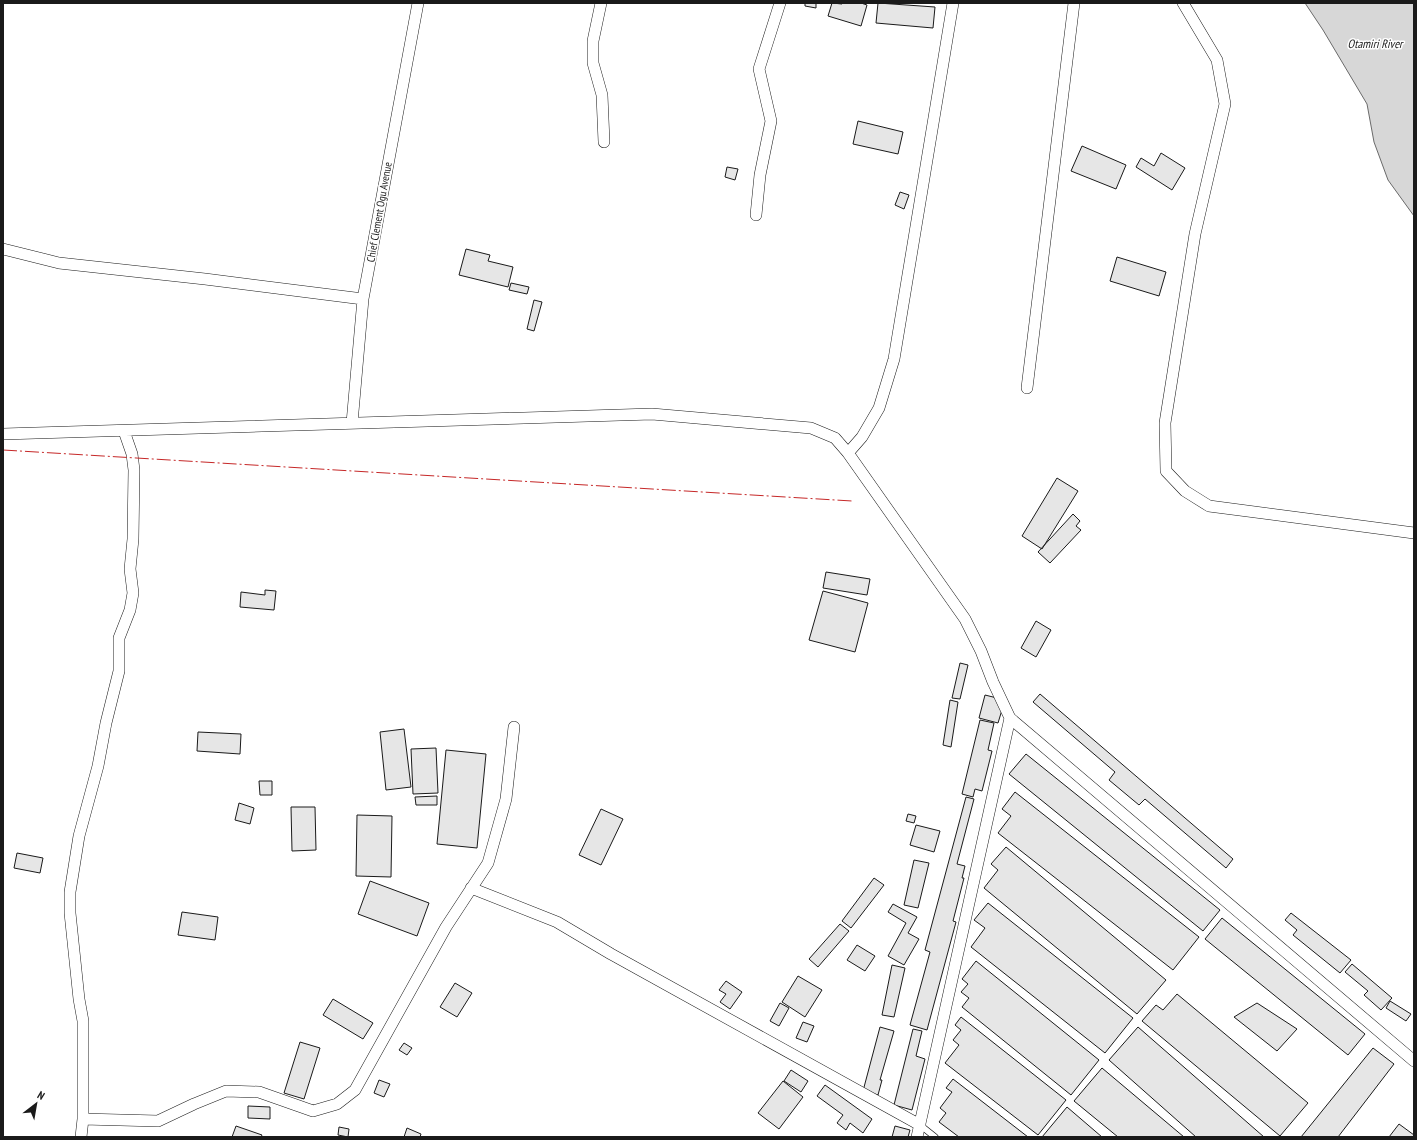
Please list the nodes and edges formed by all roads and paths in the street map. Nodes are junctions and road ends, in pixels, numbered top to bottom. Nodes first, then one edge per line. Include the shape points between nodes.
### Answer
1 (418, 3) edge
2 (601, 3) edge
3 (780, 3) edge
4 (953, 3) edge
5 (1074, 3) edge
6 (1183, 3) edge
7 (604, 142) dead end
8 (756, 215) dead end
9 (3, 249) edge
10 (364, 299) junction
11 (1027, 388) dead end
12 (352, 423) junction
13 (124, 431) junction
14 (3, 434) edge
15 (848, 454) junction
16 (1414, 533) edge
17 (1010, 718) junction
18 (514, 727) dead end
19 (471, 888) junction
20 (1414, 1061) edge
21 (83, 1119) junction
22 (920, 1124) junction
23 (81, 1137) edge
24 (917, 1137) edge
25 (935, 1137) edge

1 - 10 street, Chief Clement Ogu Avenue
2 - 7 street via 593,41 593,63 602,95
3 - 8 street via 759,70 772,121 760,175
4 - 15 street via 894,359 879,408 862,437
5 - 11 street
6 - 16 street via 1217,60 1225,104 1195,234 1165,423 1166,471 1185,492 1209,506
9 - 10 street via 59,263 205,278
10 - 12 street, Chief Clement Ogu Avenue
12 - 13 street
12 - 15 street via 652,414 811,428 835,438
13 - 14 street
13 - 21 street via 132,454 134,470 130,569 133,593 130,610 119,638 118,671 98,766 79,836 70,892 70,913 83,1021
15 - 17 street via 965,619
17 - 20 street
17 - 22 street
18 - 19 street via 506,799 488,863
19 - 21 street via 446,927 355,1090 337,1104 313,1111 259,1092 226,1091 158,1121
19 - 22 street via 557,922
21 - 23 street
22 - 24 street
22 - 25 lane

